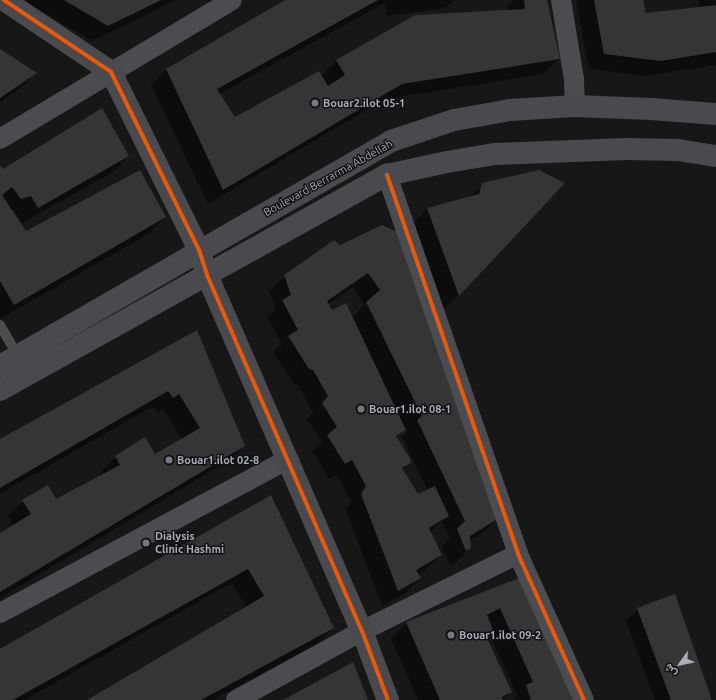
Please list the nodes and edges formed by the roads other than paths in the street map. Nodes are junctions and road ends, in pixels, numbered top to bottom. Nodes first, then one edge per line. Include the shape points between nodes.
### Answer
1 (4, 0) edge
2 (232, 0) edge
3 (561, 0) edge
4 (111, 72) junction
5 (575, 106) junction
6 (716, 114) edge
7 (0, 139) edge
8 (716, 156) edge
9 (387, 175) junction
10 (199, 250) junction
11 (207, 275) junction
12 (0, 325) edge
13 (9, 361) edge
14 (0, 390) edge
15 (288, 459) junction
16 (518, 554) junction
17 (0, 613) edge
18 (362, 631) junction
19 (236, 700) edge
20 (388, 700) edge
21 (584, 700) edge

1 - 4 main road
2 - 4 street
3 - 5 street via 574,79
4 - 7 street
4 - 10 main road
5 - 6 main road, Boulevard Berrarma Abdellah
5 - 10 main road, Boulevard Berrarma Abdellah via 510,110 454,120 392,141
8 - 9 main road via 678,150 627,149 495,154
9 - 11 main road
9 - 16 street
10 - 11 main road
10 - 13 main road, Boulevard Berrarma Abdellah
11 - 14 main road
11 - 15 main road
12 - 13 lane
15 - 17 street
15 - 18 main road
16 - 18 street
16 - 21 street
18 - 19 street
18 - 20 main road

